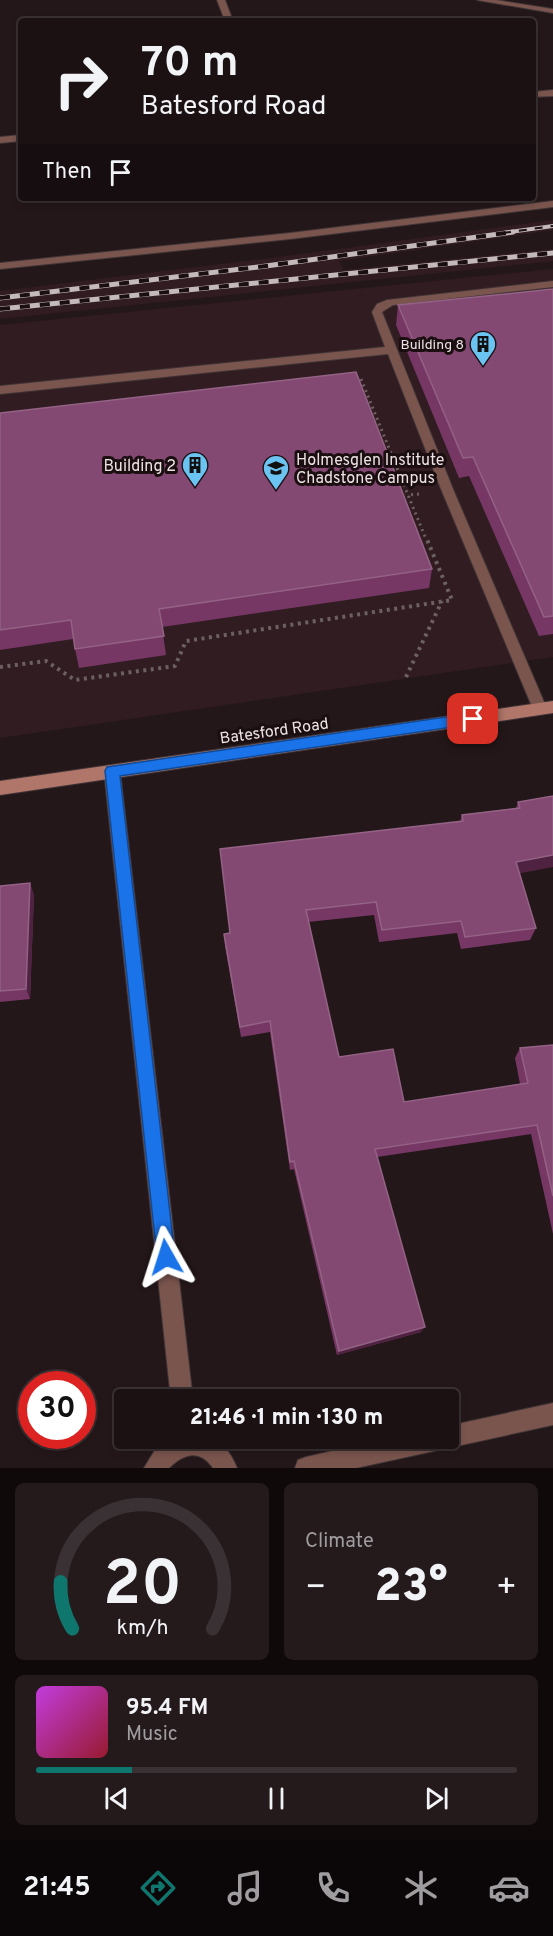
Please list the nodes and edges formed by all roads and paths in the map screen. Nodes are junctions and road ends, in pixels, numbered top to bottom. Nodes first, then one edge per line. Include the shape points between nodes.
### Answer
1 (221, 0) edge
2 (481, 0) edge
3 (553, 11) edge
4 (228, 18) edge
5 (553, 93) edge
6 (536, 95) edge
7 (18, 138) edge
8 (0, 140) edge
9 (553, 204) edge
10 (0, 266) edge
11 (553, 284) edge
12 (392, 350) junction
13 (360, 379) edge
14 (0, 390) edge
15 (447, 489) junction
16 (408, 495) junction
17 (442, 601) junction
18 (0, 667) edge
19 (406, 677) dead end
20 (547, 708) edge
21 (112, 771) junction
22 (0, 788) edge
23 (181, 1389) edge
24 (553, 1414) edge
25 (459, 1435) edge
26 (172, 1449) edge
27 (210, 1449) edge
28 (392, 1449) edge
29 (155, 1468) edge
30 (226, 1468) edge
31 (306, 1468) edge

1 - 4 street
2 - 3 street
5 - 6 street
7 - 8 street
9 - 10 street
11 - 12 street via 381,306 377,312
12 - 14 street
12 - 15 street
13 - 16 path
15 - 16 path
15 - 20 street
16 - 17 path via 452,600
17 - 18 path via 186,641 175,666 75,680 46,661
17 - 19 path
20 - 21 main road, Batesford Road
21 - 22 main road, Batesford Road
21 - 23 street
24 - 25 street
26 - 29 street
27 - 30 street
28 - 31 street

